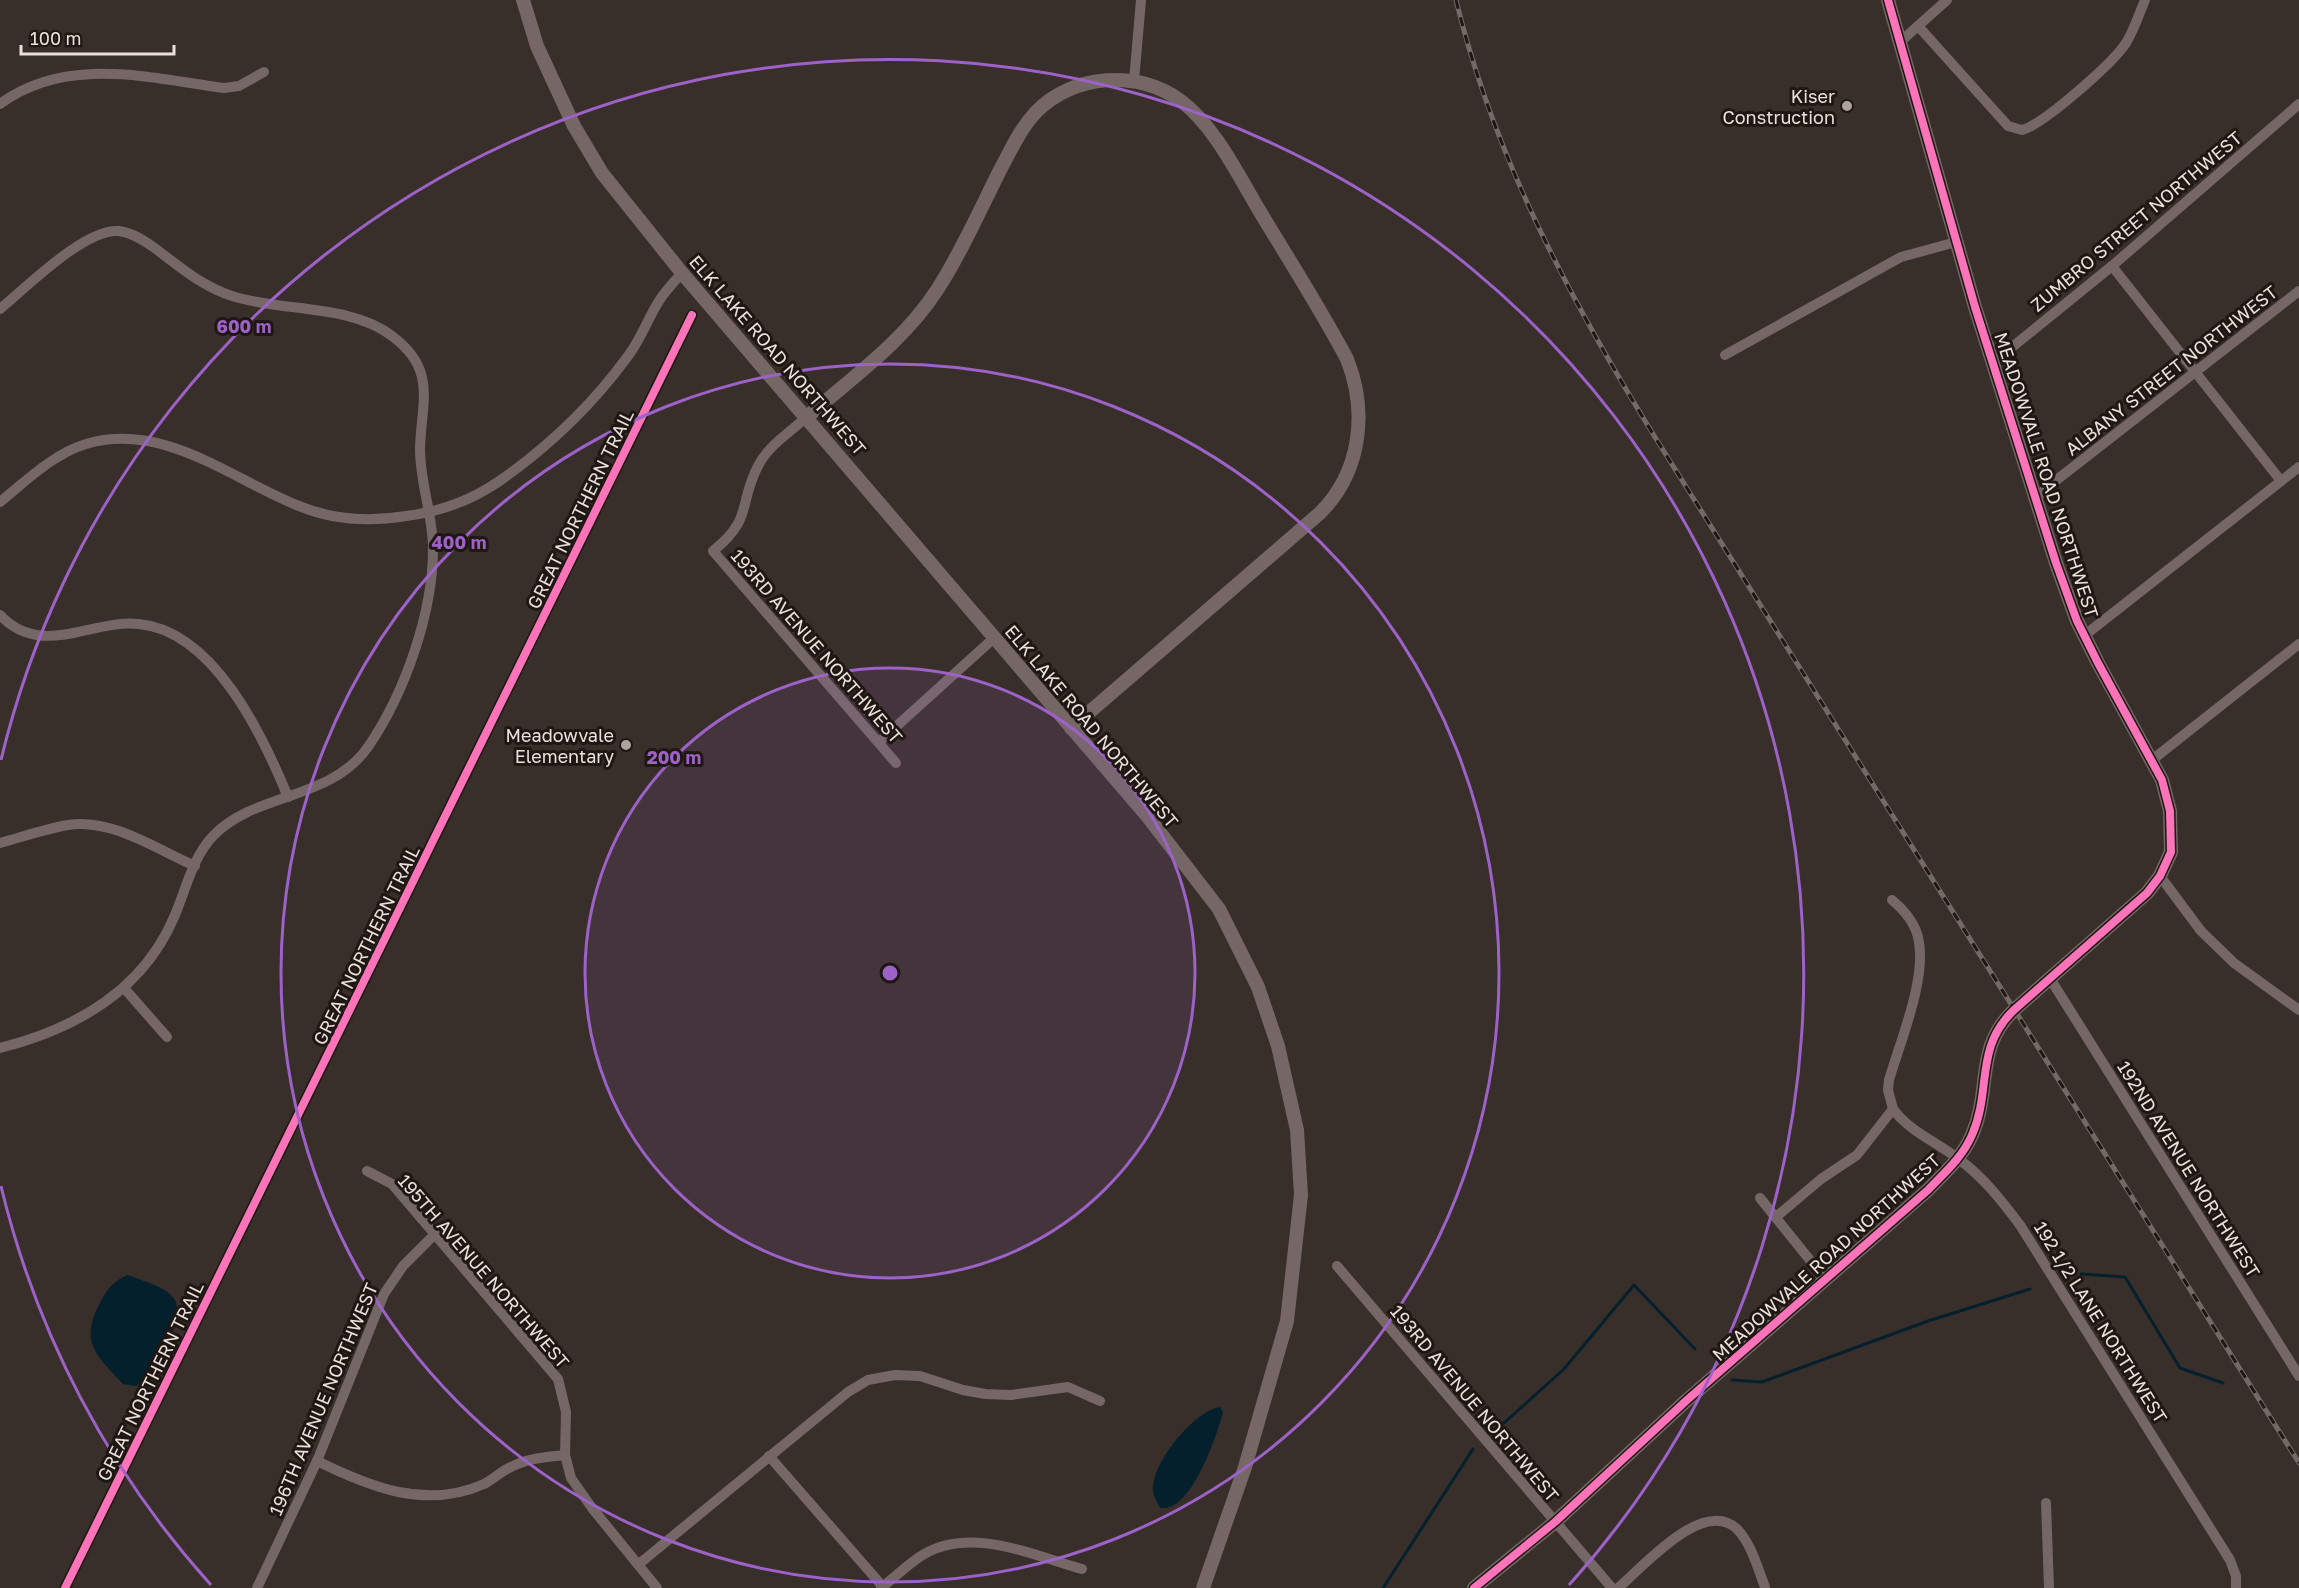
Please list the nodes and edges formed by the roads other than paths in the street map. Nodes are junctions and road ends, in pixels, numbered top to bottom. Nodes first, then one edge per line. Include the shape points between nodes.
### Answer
1 (523, 0) edge
2 (1141, 0) edge
3 (1888, 0) edge
4 (1947, 0) edge
5 (2145, 0) edge
6 (1918, 26) junction
7 (1900, 42) junction
8 (264, 72) dead end
9 (1134, 81) junction
10 (0, 104) edge
11 (2299, 104) edge
12 (1956, 242) junction
13 (2112, 266) junction
14 (682, 273) junction
15 (2299, 291) edge
16 (0, 309) edge
17 (1725, 355) dead end
18 (1995, 362) junction
19 (2195, 372) junction
20 (808, 416) junction
21 (2299, 467) edge
22 (2281, 481) junction
23 (2037, 498) junction
24 (0, 502) edge
25 (430, 513) junction
26 (0, 615) edge
27 (2085, 635) junction
28 (994, 638) junction
29 (2299, 644) edge
30 (1071, 728) junction
31 (879, 742) junction
32 (2152, 760) junction
33 (896, 763) dead end
34 (288, 797) junction
35 (0, 843) edge
36 (195, 866) junction
37 (2160, 876) junction
38 (1892, 900) dead end
39 (2051, 980) junction
40 (124, 988) junction
41 (2299, 1010) edge
42 (167, 1037) dead end
43 (0, 1048) edge
44 (1893, 1109) junction
45 (1959, 1159) junction
46 (367, 1171) dead end
47 (1760, 1198) dead end
48 (1776, 1217) junction
49 (435, 1233) junction
50 (1337, 1266) dead end
51 (1826, 1280) junction
52 (2299, 1376) edge
53 (1100, 1401) dead end
54 (565, 1455) junction
55 (769, 1456) junction
56 (317, 1461) junction
57 (2046, 1503) dead end
58 (1556, 1522) junction
59 (639, 1564) junction
60 (1082, 1569) dead end
61 (1766, 1587) edge
62 (257, 1588) edge
63 (657, 1588) edge
64 (882, 1588) edge
65 (1203, 1588) edge
66 (1474, 1588) edge
67 (1612, 1588) edge
68 (1618, 1588) edge
69 (2049, 1588) edge
70 (2236, 1588) edge

1 - 14 street, ELK LAKE ROAD NORTHWEST via 537,46 574,126 602,173
2 - 9 street
3 - 7 street, MEADOWVALE ROAD NORTHWEST
4 - 6 street
5 - 6 street via 2126,42 2108,64 2029,128 2015,130
6 - 7 street
7 - 12 street, MEADOWVALE ROAD NORTHWEST
8 - 10 street via 239,86 224,88 122,74 76,75 30,86
9 - 20 street via 1106,80 1076,87 1059,94 1036,112 1018,137 928,304 888,347
9 - 30 street via 1152,85 1181,100 1223,153 1347,359 1358,392 1359,426 1346,476 1327,506
11 - 13 street, ZUMBRO STREET NORTHWEST
12 - 17 street via 1901,257
12 - 18 street, MEADOWVALE ROAD NORTHWEST
13 - 18 street, ZUMBRO STREET NORTHWEST
13 - 19 street
14 - 20 street, ELK LAKE ROAD NORTHWEST
14 - 25 street via 658,302 629,355 593,400 497,482
15 - 19 street, ALBANY STREET NORTHWEST
16 - 25 street via 75,247 101,233 120,231 137,237 201,282 228,295 378,327 400,342 415,362 424,385 420,450
18 - 23 street, MEADOWVALE ROAD NORTHWEST
19 - 22 street
19 - 23 street, ALBANY STREET NORTHWEST
20 - 28 street, ELK LAKE ROAD NORTHWEST
20 - 31 street, 193RD AVENUE NORTHWEST via 765,455 754,475 742,520 713,551
21 - 22 street
22 - 27 street
23 - 27 street, MEADOWVALE ROAD NORTHWEST via 2056,563
24 - 25 street via 72,449 132,438 176,448 317,512 368,520
25 - 34 street via 432,575 424,622 380,725 365,751 346,770
26 - 34 street via 36,636 59,637 126,623 154,626 179,637 199,653 238,699 263,740
27 - 32 street, MEADOWVALE ROAD NORTHWEST
28 - 30 street, ELK LAKE ROAD NORTHWEST
28 - 31 street
29 - 32 street
30 - 65 street, ELK LAKE ROAD NORTHWEST via 1148,817 1219,909 1269,1016 1297,1130 1301,1195 1287,1321 1245,1467
31 - 33 street, 193RD AVENUE NORTHWEST
32 - 37 street, MEADOWVALE ROAD NORTHWEST via 2170,811 2171,852
34 - 36 street via 225,825 205,845
35 - 36 street via 69,825 93,825 117,831
36 - 40 street via 159,948
37 - 39 street, MEADOWVALE ROAD NORTHWEST via 2147,893
37 - 41 street via 2201,931 2234,963
38 - 44 street via 1909,916 1920,950 1918,977 1888,1090
39 - 45 street, MEADOWVALE ROAD NORTHWEST via 1996,1030 1987,1052 1977,1123
39 - 52 street, 192ND AVENUE NORTHWEST
40 - 42 street
40 - 43 street via 89,1013 57,1029
44 - 45 street, 192 1/2 LANE NORTHWEST via 1911,1128
44 - 48 street via 1857,1155
45 - 51 street, MEADOWVALE ROAD NORTHWEST
45 - 70 street, 192 1/2 LANE NORTHWEST via 1987,1183 2020,1225 2230,1560
46 - 49 street, 195TH AVENUE NORTHWEST via 392,1184
47 - 48 street
48 - 51 street
49 - 54 street, 195TH AVENUE NORTHWEST via 558,1379 566,1412
49 - 56 street, 196TH AVENUE NORTHWEST via 403,1266 384,1294
50 - 58 street, 193RD AVENUE NORTHWEST
51 - 58 street, MEADOWVALE ROAD NORTHWEST via 1687,1400
53 - 55 street via 1068,1387 1011,1395 985,1394 920,1376 895,1375 868,1380 848,1392
54 - 56 street via 512,1466 485,1483 454,1495 421,1497 389,1490
54 - 59 street, 195TH AVENUE NORTHWEST via 571,1478
55 - 59 street
55 - 64 street
56 - 62 street, 196TH AVENUE NORTHWEST
57 - 69 street
58 - 66 street, MEADOWVALE ROAD NORTHWEST
58 - 67 street, 193RD AVENUE NORTHWEST
59 - 63 street, 195TH AVENUE NORTHWEST
60 - 64 street via 996,1545 956,1543 920,1556
61 - 68 street via 1741,1533 1728,1523 1711,1520 1690,1527

